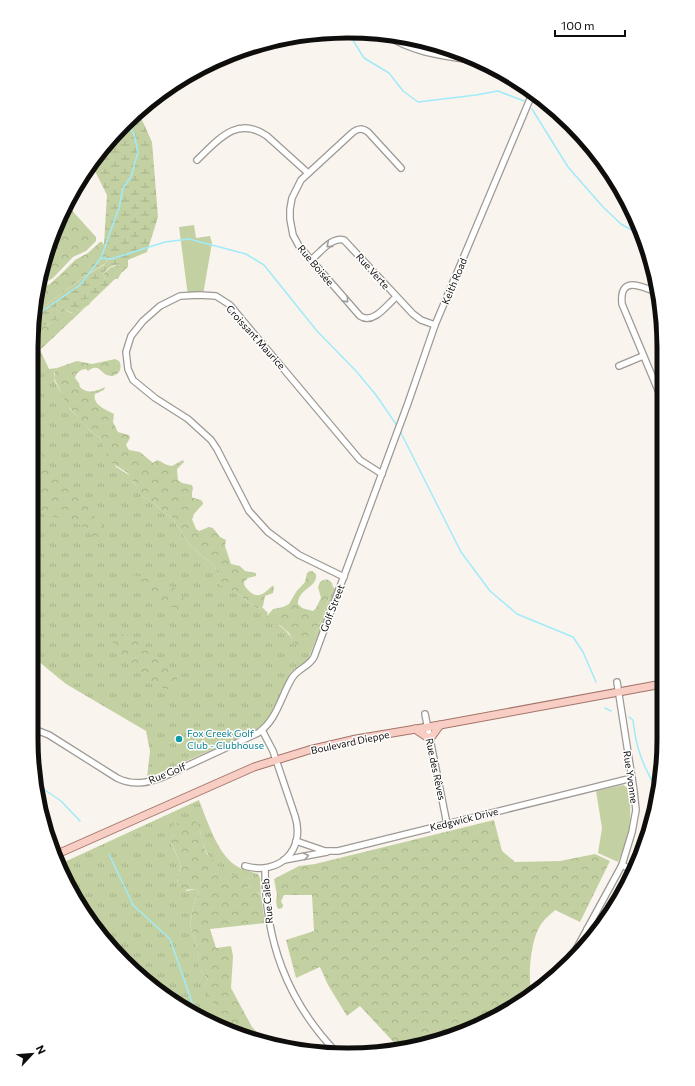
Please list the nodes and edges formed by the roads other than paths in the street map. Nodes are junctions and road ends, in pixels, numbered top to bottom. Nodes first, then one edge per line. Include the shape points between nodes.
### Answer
1 (400, 43) edge
2 (456, 58) edge
3 (530, 98) edge
4 (197, 160) dead end
5 (401, 168) dead end
6 (308, 174) junction
7 (311, 260) junction
8 (651, 290) edge
9 (396, 297) junction
10 (435, 325) junction
11 (643, 356) junction
12 (619, 366) dead end
13 (657, 388) edge
14 (382, 474) junction
15 (344, 577) junction
16 (617, 682) dead end
17 (657, 685) edge
18 (619, 692) junction
19 (425, 714) dead end
20 (440, 725) junction
21 (428, 727) junction
22 (415, 729) junction
23 (262, 730) junction
24 (38, 731) edge
25 (430, 739) junction
26 (276, 760) junction
27 (632, 778) junction
28 (447, 824) junction
29 (296, 841) junction
30 (329, 852) junction
31 (60, 853) edge
32 (284, 861) junction
33 (622, 865) junction
34 (245, 866) dead end
35 (628, 868) edge
36 (265, 869) junction
37 (587, 929) junction
38 (590, 931) edge
39 (579, 944) edge
40 (332, 1047) edge

1 - 2 street via 428,54
3 - 10 street, Keith Road
4 - 6 street via 224,135 237,129 250,128 267,136
5 - 6 street, Rue Boisée via 368,132 360,129 352,132
6 - 7 street, Rue Boisée via 296,188 290,214 296,241
9 -> 7 street, Rue Verte via 342,239 335,240
7 -> 9 street, Rue Boisée via 360,316 370,319
8 - 11 street via 631,284 623,291 622,304
9 - 10 street, Rue Verte via 416,317
10 - 14 street, Keith Road
11 - 12 street
11 - 13 street
14 - 15 street, Golf Street
14 - 15 street, Croissant Maurice via 360,460 230,306 216,296 180,296 160,306 131,336 126,352 128,369 133,380 188,419 211,440 249,511 268,532 299,555
15 - 23 street, Golf Street via 313,659 309,665 294,675 274,716
16 - 18 street, Rue Yvonne
17 - 18 main road, Boulevard Dieppe
18 - 20 main road, Boulevard Dieppe
18 - 27 street, Rue Yvonne
19 - 21 street, Rue des Rêves
20 - 21 main road, Boulevard Dieppe
20 - 25 main road
21 - 22 main road, Boulevard Dieppe
21 - 25 street, Rue des Rêves
22 - 25 main road
22 - 26 main road, Boulevard Dieppe via 341,742
23 - 24 street, Rue Golf via 164,777 136,783 117,778
23 - 26 street
25 - 28 street, Rue des Rêves
26 - 29 street via 297,821
26 - 31 main road, Boulevard Dieppe via 208,786
27 - 28 street, Kedgwick Drive
27 - 33 street, Rue Yvonne via 636,810
28 - 30 street, Kedgwick Drive
29 - 30 street
29 - 32 street
32 -> 30 street, Kedgwick Drive
32 - 36 street, Rue Caleb
33 - 35 street
33 - 37 street, Rue Yvonne
34 - 36 street
36 - 40 street, Rue Caleb via 268,919 284,972 305,1012
37 - 38 street
37 - 39 street, Rue Yvonne

